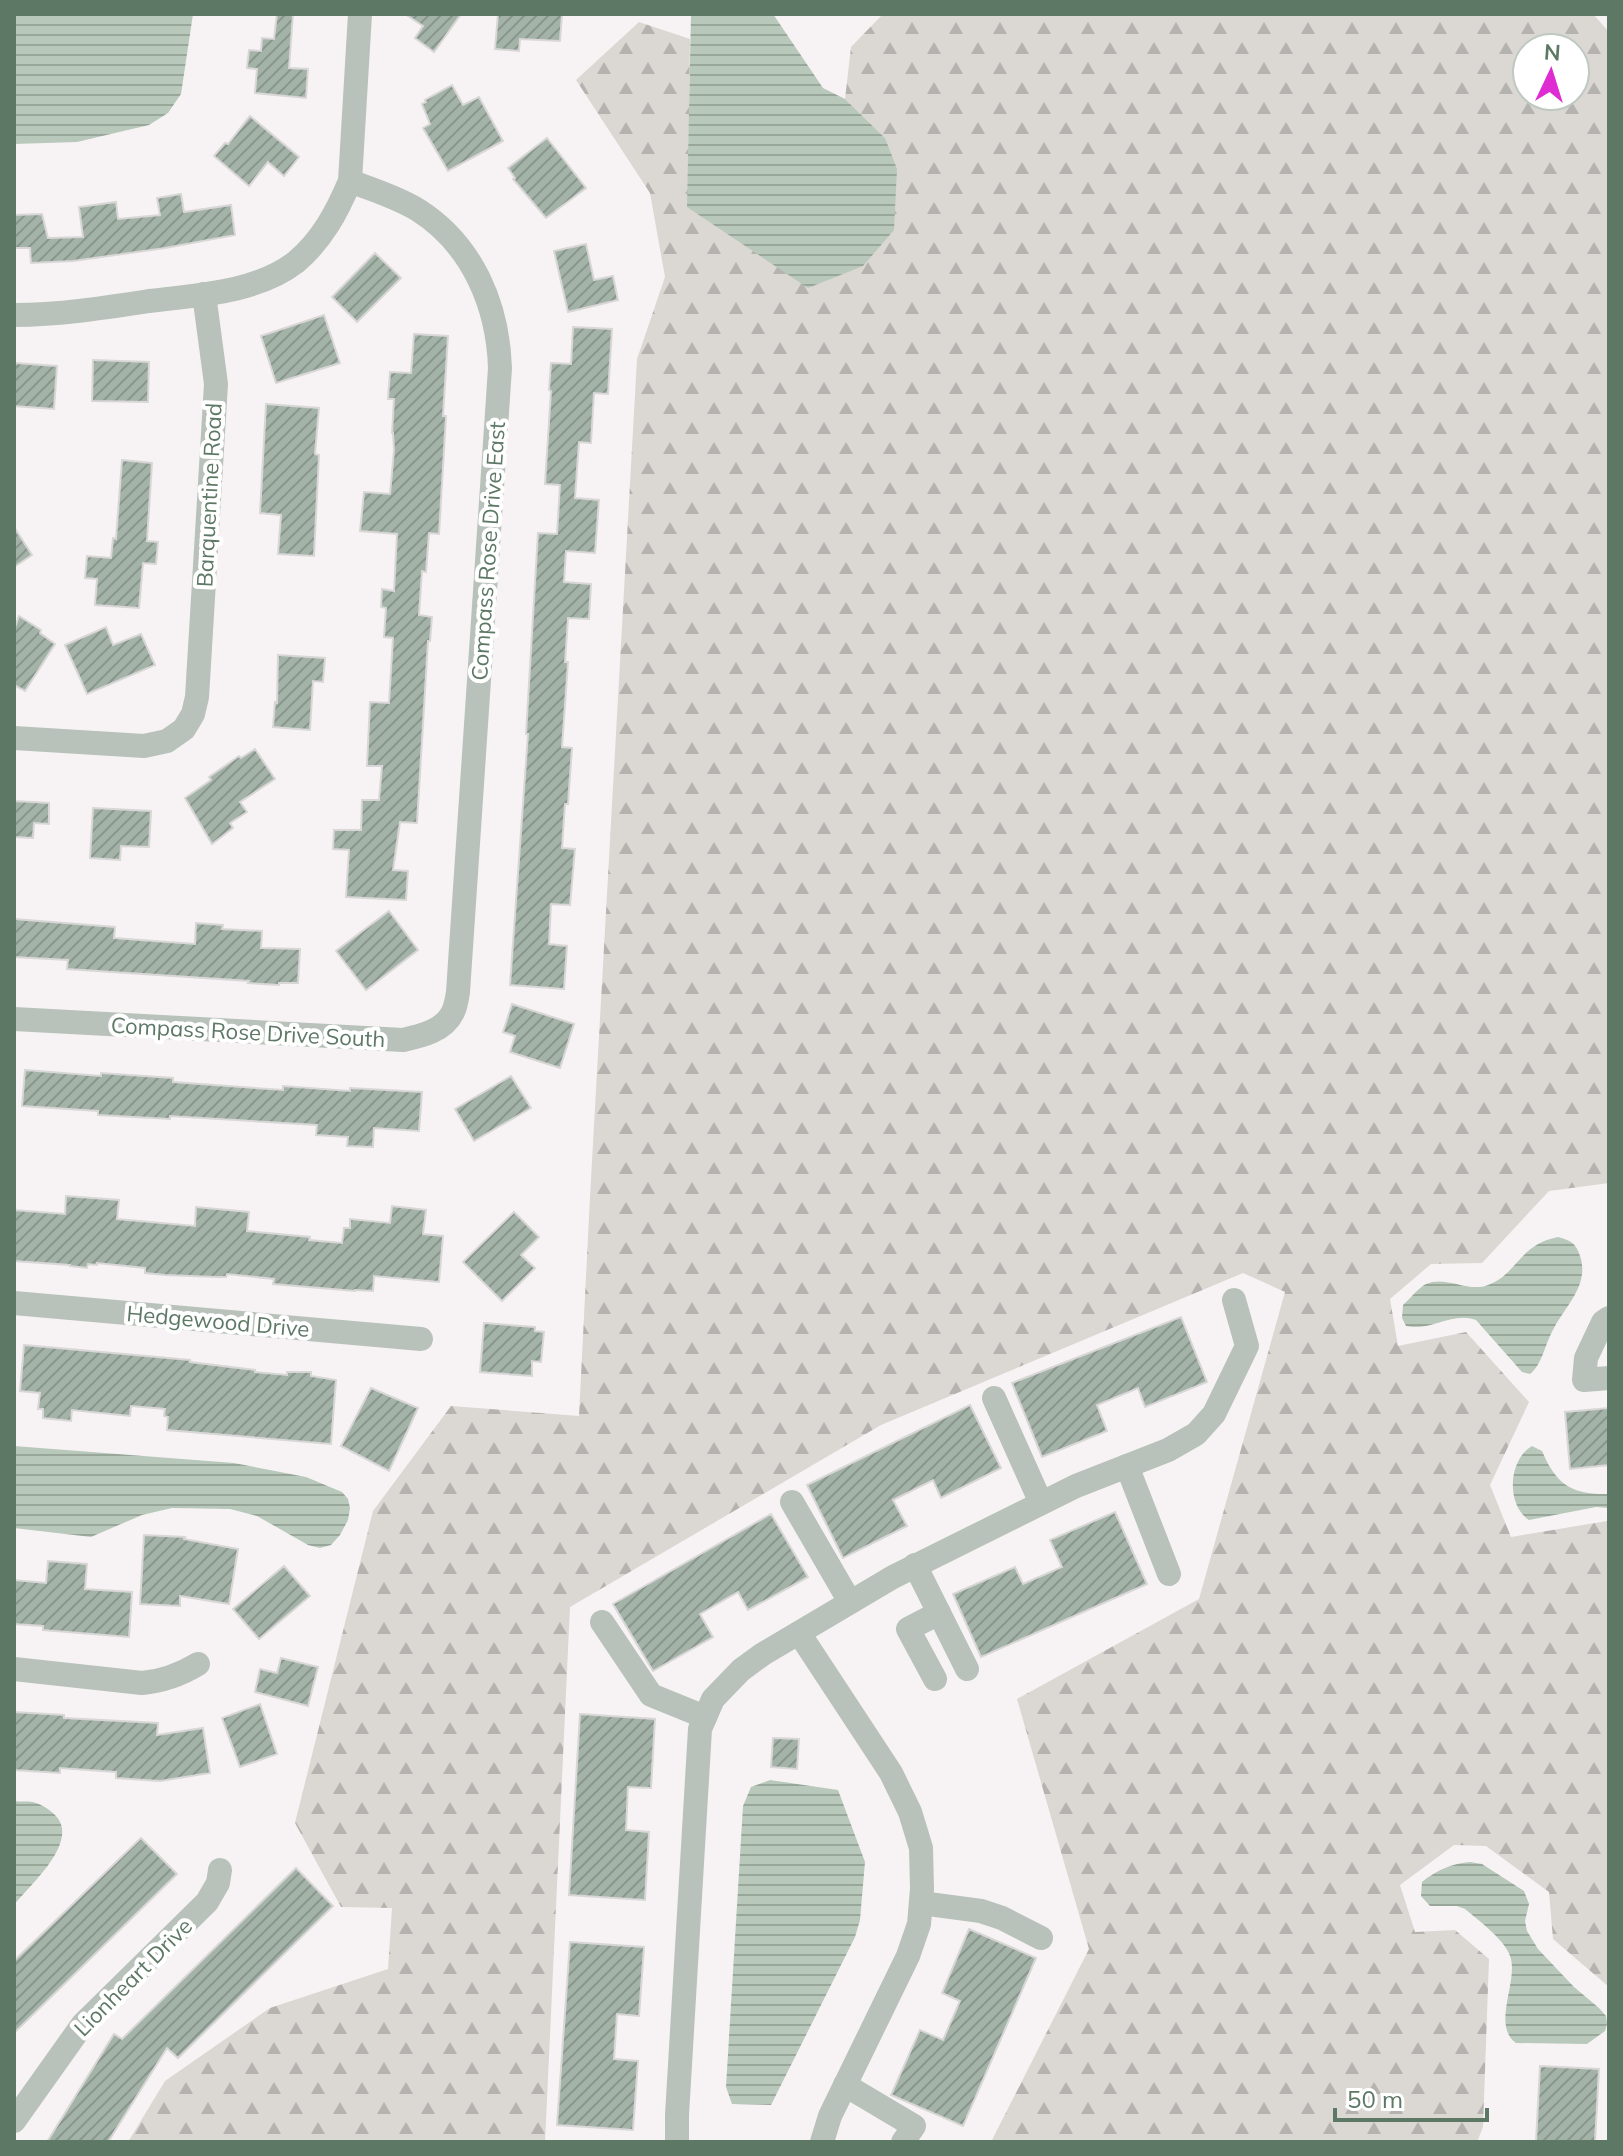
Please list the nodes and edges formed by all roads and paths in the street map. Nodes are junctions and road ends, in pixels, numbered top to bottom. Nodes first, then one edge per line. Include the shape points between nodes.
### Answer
1 (360, 14) edge
2 (350, 181) junction
3 (204, 294) junction
4 (14, 315) edge
5 (14, 738) edge
6 (458, 992) joint
7 (14, 1019) edge
8 (1234, 1300) dead end
9 (14, 1303) edge
10 (1609, 1318) edge
11 (421, 1339) dead end
12 (1609, 1378) edge
13 (994, 1398) dead end
14 (1127, 1466) junction
15 (792, 1502) dead end
16 (1041, 1503) junction
17 (915, 1565) junction
18 (1169, 1574) dead end
19 (850, 1602) junction
20 (939, 1613) junction
21 (602, 1622) dead end
22 (799, 1633) junction
23 (198, 1664) dead end
24 (14, 1669) edge
25 (967, 1669) dead end
26 (935, 1679) dead end
27 (705, 1717) junction
28 (220, 1870) dead end
29 (921, 1903) junction
30 (1041, 1938) dead end
31 (845, 2085) junction
32 (17, 2110) edge
33 (677, 2142) edge
34 (822, 2142) edge
35 (903, 2142) edge

1 - 2 street
2 - 3 street via 327,228 294,263 272,276
2 - 6 street, Compass Rose Drive East via 418,210 456,242 484,288 499,340
3 - 4 street
3 - 5 street, Barquentine Road via 216,384 193,714 167,741 144,746
6 - 7 street, Compass Rose Drive South via 453,1012 441,1026 403,1040
8 - 14 street via 1247,1346 1214,1414 1196,1434
9 - 11 street, Hedgewood Drive
10 - 12 street via 1586,1358 1584,1380
13 - 16 street
14 - 16 street
14 - 18 street
15 - 19 street
16 - 17 street
17 - 19 street
17 - 20 street
19 - 22 street
20 - 25 street
20 - 26 street via 908,1629
21 - 27 street via 651,1695
22 - 27 street via 741,1670 713,1699
22 - 29 street via 891,1773 910,1812 921,1848
23 - 24 street via 161,1681 142,1683
27 - 33 street via 700,1729
28 - 32 street, Lionheart Drive via 207,1902 83,2024
29 - 30 street via 981,1911
29 - 31 street via 908,1956
31 - 34 street
31 - 35 street via 914,2126

